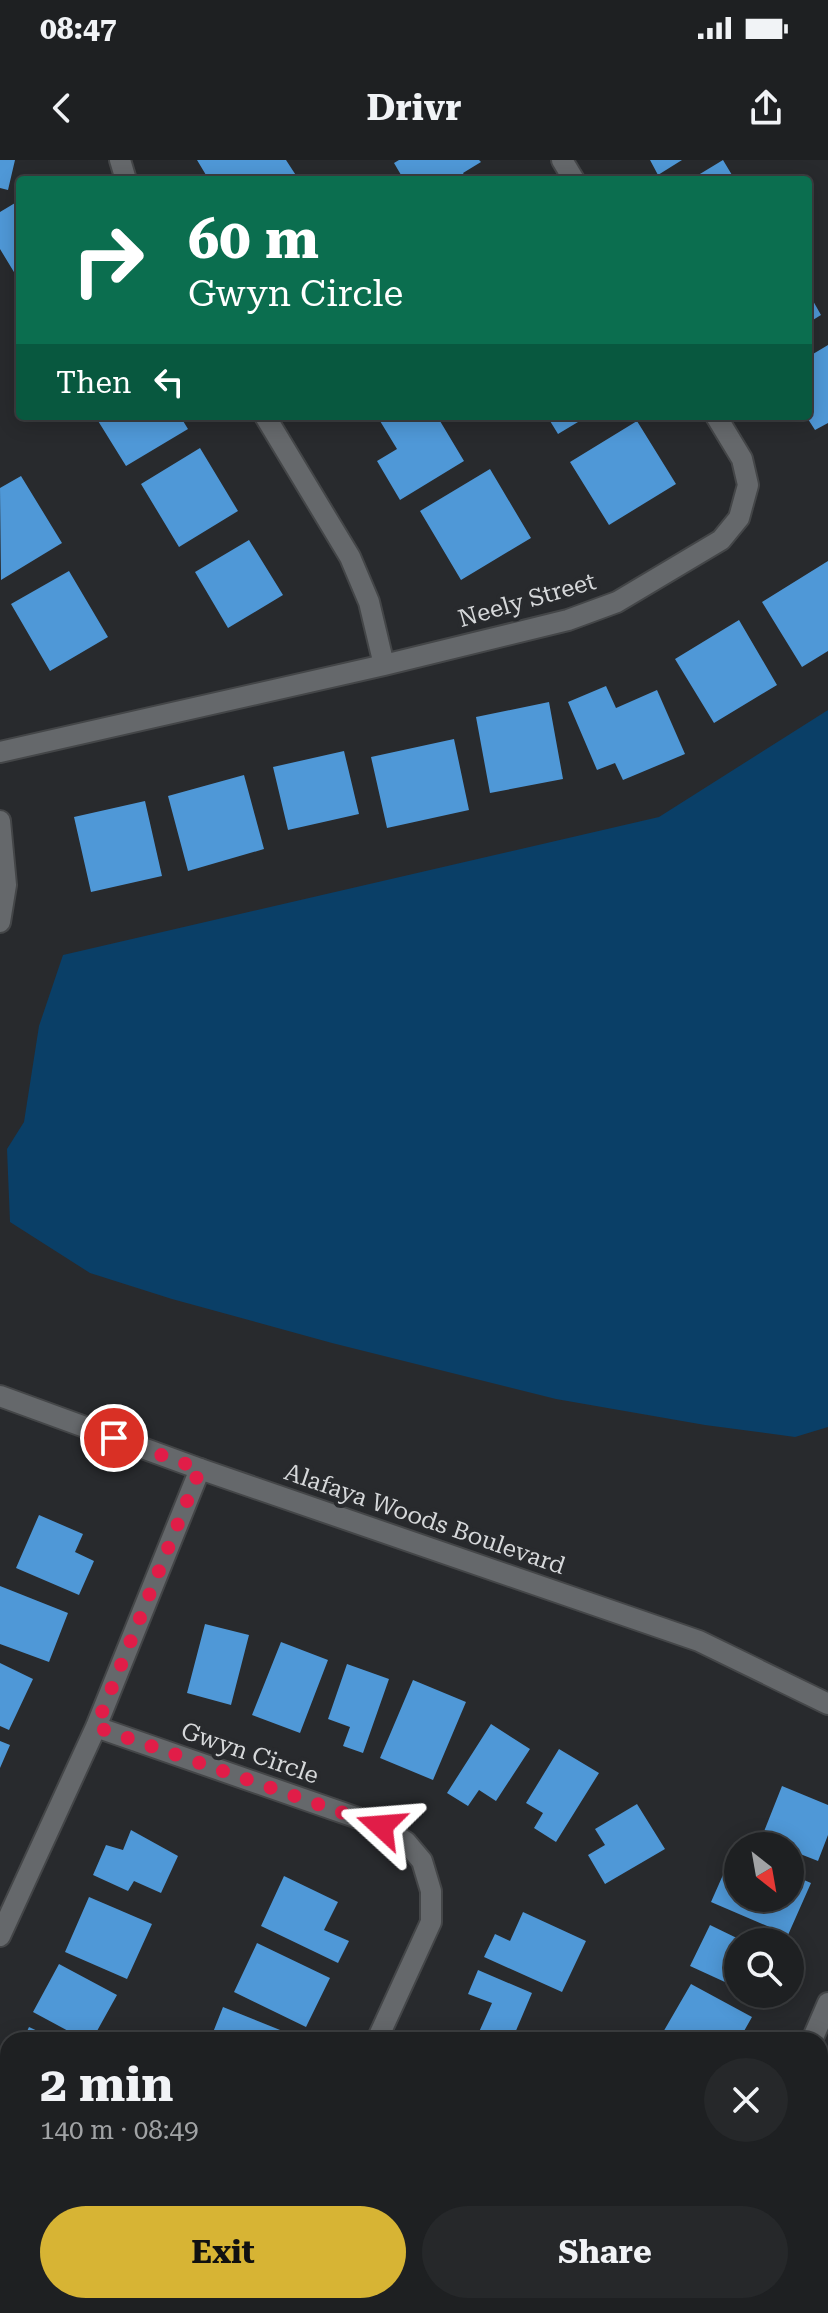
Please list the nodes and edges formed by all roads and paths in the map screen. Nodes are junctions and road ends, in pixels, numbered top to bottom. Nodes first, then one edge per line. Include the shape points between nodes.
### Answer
1 (267, 420) edge
2 (718, 420) edge
3 (384, 665) junction
4 (0, 752) edge
5 (0, 821) edge
6 (0, 922) edge
7 (0, 1396) edge
8 (200, 1469) junction
9 (828, 1704) edge
10 (96, 1727) junction
11 (0, 1936) edge
12 (381, 2032) edge

1 - 3 street via 350,557 369,602
2 - 3 street, Neely Street via 742,459 748,485 739,518 721,540 617,602 568,620
3 - 4 street, Neely Street
5 - 6 street via 6,885
7 - 8 street, Alafaya Woods Boulevard
8 - 9 street, Alafaya Woods Boulevard via 699,1641
8 - 10 street
10 - 11 street
10 - 12 street, Gwyn Circle via 381,1826 406,1842 422,1861 431,1891 431,1922

